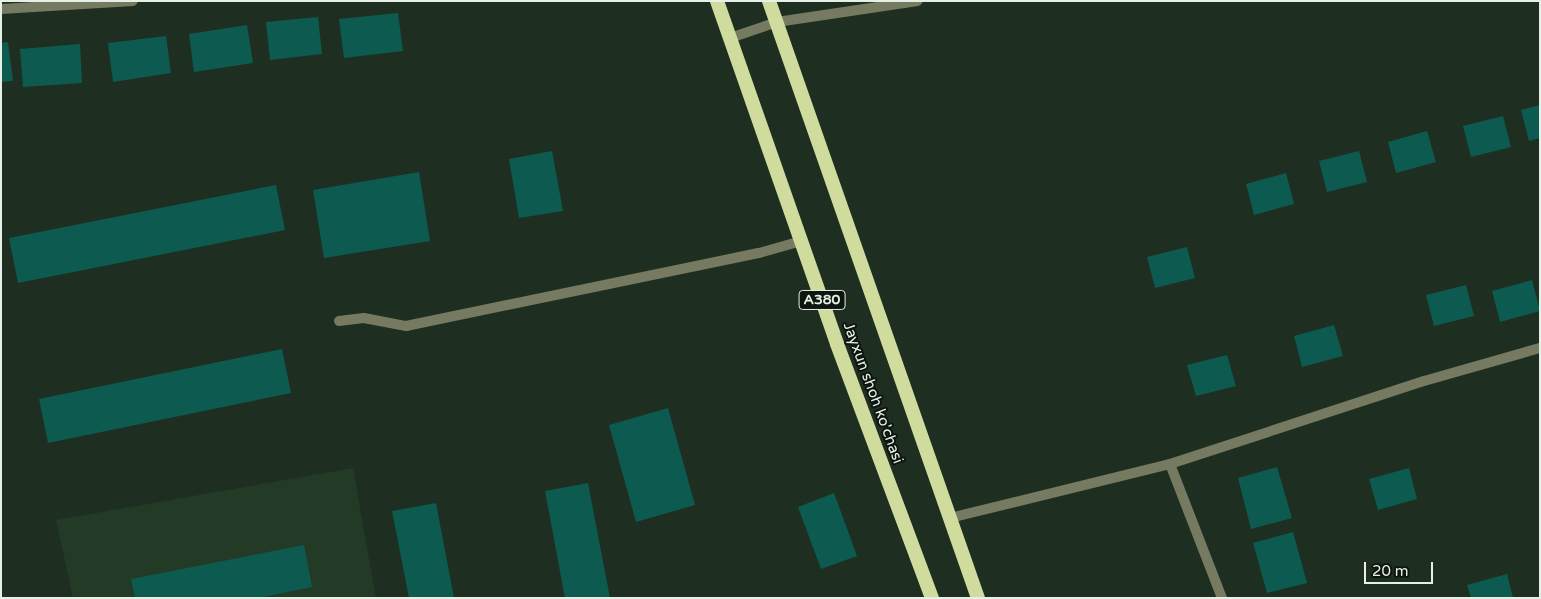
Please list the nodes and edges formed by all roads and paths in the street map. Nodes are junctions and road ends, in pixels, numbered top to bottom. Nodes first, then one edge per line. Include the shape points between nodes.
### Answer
1 (133, 1) edge
2 (717, 1) edge
3 (769, 1) edge
4 (918, 1) edge
5 (1, 9) edge
6 (777, 22) junction
7 (730, 38) junction
8 (801, 242) junction
9 (339, 321) dead end
10 (1540, 348) edge
11 (1170, 464) junction
12 (950, 518) junction
13 (932, 598) edge
14 (978, 598) edge
15 (1222, 598) edge

1 - 5 street
2 - 7 highway, Jayxun shoh ko'chasi / A380
3 - 6 highway, Jayxun shoh ko'chasi
4 - 6 street
6 - 7 street
6 - 12 highway, Jayxun shoh ko'chasi
7 - 8 highway, Jayxun shoh ko'chasi / A380
8 - 9 street via 406,326 364,318
8 - 13 highway, Jayxun shoh ko'chasi / A380
10 - 11 street via 1424,381
11 - 12 street
11 - 15 street
12 - 14 highway, Jayxun shoh ko'chasi

